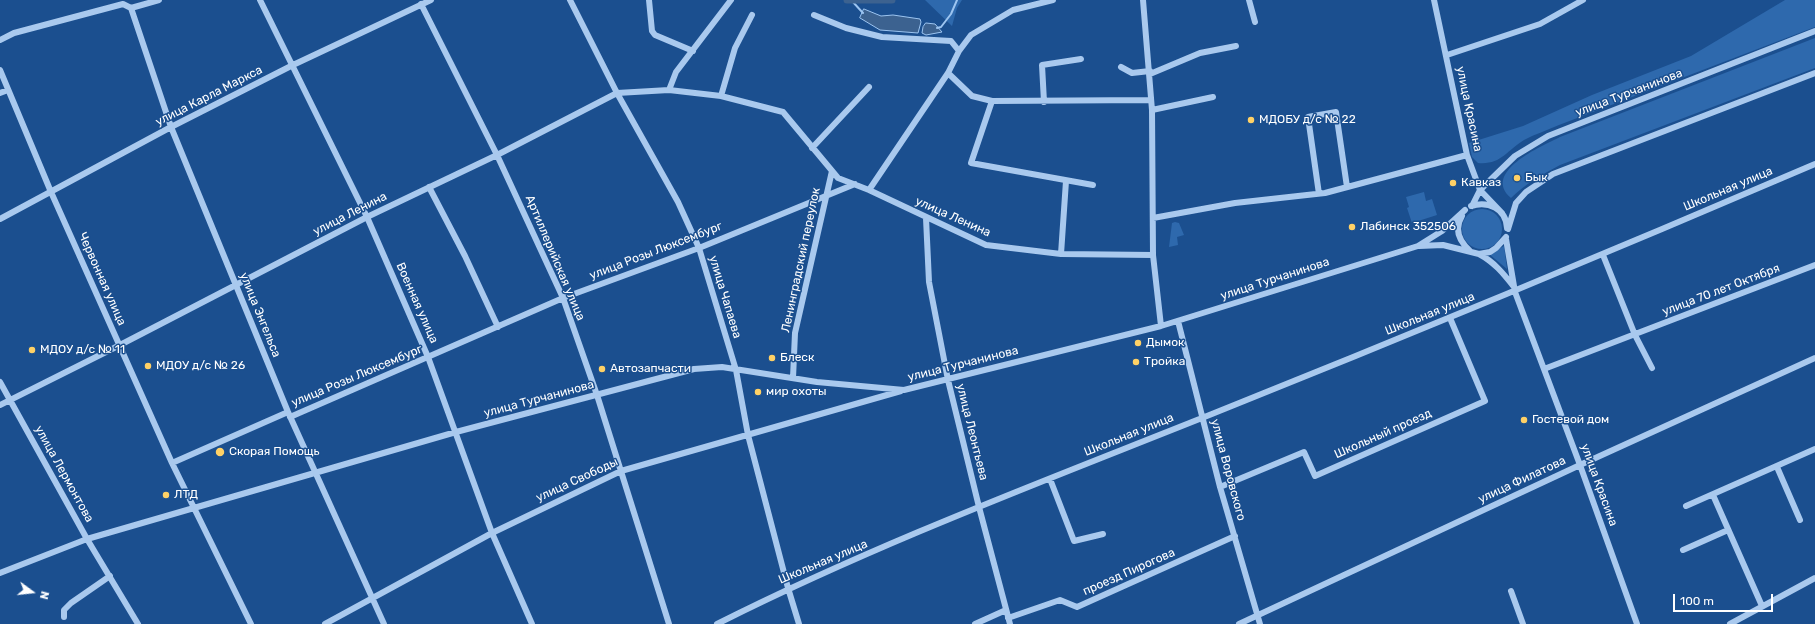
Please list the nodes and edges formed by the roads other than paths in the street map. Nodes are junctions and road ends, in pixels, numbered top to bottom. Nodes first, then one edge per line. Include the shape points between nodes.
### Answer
1 (159, 0) edge
2 (260, 0) edge
3 (431, 0) edge
4 (570, 0) edge
5 (649, 0) edge
6 (731, 0) edge
7 (1053, 0) edge
8 (1143, 0) edge
9 (1249, 0) edge
10 (1434, 0) edge
11 (1583, 0) edge
12 (421, 4) junction
13 (131, 8) junction
14 (752, 15) dead end
15 (814, 15) dead end
16 (1255, 22) dead end
17 (1815, 31) edge
18 (0, 40) edge
19 (1236, 46) dead end
20 (693, 51) junction
21 (959, 51) junction
22 (1447, 55) junction
23 (1081, 59) dead end
24 (293, 65) junction
25 (1121, 67) dead end
26 (0, 70) edge
27 (1150, 72) junction
28 (948, 73) junction
29 (1815, 73) edge
30 (869, 87) dead end
31 (8, 90) junction
32 (669, 90) junction
33 (0, 93) edge
34 (617, 93) junction
35 (721, 96) junction
36 (1213, 97) dead end
37 (1151, 100) junction
38 (992, 101) junction
39 (1044, 102) junction
40 (1152, 110) junction
41 (171, 127) junction
42 (812, 148) junction
43 (497, 155) junction
44 (1467, 155) junction
45 (1815, 164) edge
46 (832, 171) junction
47 (1066, 180) junction
48 (855, 184) junction
49 (1093, 185) dead end
50 (429, 187) junction
51 (1347, 187) junction
52 (869, 190) junction
53 (1480, 190) junction
54 (51, 192) junction
55 (1319, 194) junction
56 (826, 196) junction
57 (1472, 206) junction
58 (1465, 210) junction
59 (1502, 213) junction
60 (367, 217) junction
61 (926, 218) junction
62 (1153, 218) junction
63 (0, 219) edge
64 (1508, 229) junction
65 (1506, 239) junction
66 (1418, 246) junction
67 (699, 248) junction
68 (1470, 251) junction
69 (1061, 254) junction
70 (1479, 254) junction
71 (1153, 255) junction
72 (1603, 255) junction
73 (1815, 265) edge
74 (236, 284) junction
75 (1515, 290) junction
76 (563, 298) junction
77 (1450, 318) junction
78 (1178, 321) junction
79 (1161, 326) junction
80 (498, 327) junction
81 (1635, 335) junction
82 (120, 345) junction
83 (428, 357) junction
84 (1815, 358) edge
85 (1652, 368) dead end
86 (1544, 369) junction
87 (736, 370) junction
88 (792, 378) junction
89 (948, 380) junction
90 (0, 382) edge
91 (904, 390) junction
92 (597, 395) junction
93 (10, 399) junction
94 (0, 405) edge
95 (289, 415) junction
96 (1203, 418) junction
97 (456, 432) junction
98 (748, 435) junction
99 (1815, 449) edge
100 (172, 463) junction
101 (1580, 465) junction
102 (1777, 467) junction
103 (621, 471) junction
104 (315, 473) junction
105 (1050, 479) junction
106 (1220, 487) junction
107 (1713, 495) junction
108 (1686, 506) dead end
109 (979, 507) junction
110 (195, 508) junction
111 (1800, 520) dead end
112 (1728, 530) junction
113 (492, 533) junction
114 (1103, 534) dead end
115 (1235, 536) junction
116 (87, 539) junction
117 (1683, 550) dead end
118 (0, 573) edge
119 (110, 576) junction
120 (1815, 578) edge
121 (788, 588) junction
122 (1511, 591) dead end
123 (372, 598) junction
124 (1762, 606) junction
125 (1006, 610) junction
126 (1257, 616) junction
127 (64, 617) dead end
128 (1009, 621) edge
129 (138, 624) edge
130 (251, 624) edge
131 (325, 624) edge
132 (384, 624) edge
133 (532, 624) edge
134 (669, 624) edge
135 (717, 624) edge
136 (799, 624) edge
137 (975, 624) edge
138 (1239, 624) edge
139 (1260, 624) edge
140 (1522, 624) edge
141 (1637, 624) edge
142 (1730, 624) edge

1 - 13 street
2 - 24 street, Военная улица
3 - 12 street, улица Карла Маркса
4 - 34 street, улица Чапаева
5 - 20 street via 652,31 655,35
6 - 20 street
7 - 21 street via 1014,10 971,35
8 - 27 street
9 - 16 street
10 - 22 street, улица Красина
11 - 22 street via 1540,24
12 - 24 street, улица Карла Маркса
12 - 43 street, Артиллерийская улица
13 - 18 street via 123,4 14,33
13 - 41 street, улица Энгельса
14 - 35 street via 735,48
15 - 21 street via 846,28 882,37 950,41
17 - 53 street, улица Турчанинова via 1548,136 1515,156
19 - 27 street via 1200,53
20 - 32 street via 676,72
21 - 28 street
22 - 44 street, улица Красина
23 - 39 street via 1042,65
24 - 41 street, улица Карла Маркса
24 - 60 street, Военная улица
25 - 27 street via 1132,73
26 - 31 street, Червонная улица
27 - 37 street
28 - 38 street via 972,96
28 - 52 street
29 - 64 street via 1553,174 1526,192 1516,204
30 - 42 street
31 - 33 street
31 - 54 street, Червонная улица
32 - 34 street, улица Ленина
32 - 35 street, улица Ленина
34 - 43 street, улица Ленина
34 - 67 street, улица Чапаева via 678,202
35 - 42 street, улица Ленина via 783,112
36 - 40 street
37 - 39 street
37 - 40 street
38 - 39 street
38 - 47 street via 971,163
40 - 62 street
41 - 54 street, улица Карла Маркса
41 - 74 street, улица Энгельса
42 - 46 street, улица Ленина
43 - 50 street, улица Ленина
43 - 76 street, Артиллерийская улица
44 - 51 street
44 - 53 street, улица Красина
45 - 72 street, Школьная улица
46 - 48 street, улица Ленина via 838,178
46 - 56 street, Ленинградский переулок
47 - 49 street
47 - 69 street
48 - 52 street, улица Ленина
48 - 56 street, улица Розы Люксембург
50 - 60 street, улица Ленина
50 - 80 street
51 - 55 street
51 - 55 street via 1336,112 1308,117
52 - 61 street, улица Ленина
53 - 57 street, улица Турчанинова
53 - 59 street, улица Красина
54 - 63 street, улица Карла Маркса
54 - 82 street, Червонная улица
55 - 62 street via 1237,203
56 - 67 street, улица Розы Люксембург
56 - 88 street, Ленинградский переулок via 795,333
57 - 58 street
57 - 59 street via 1490,205
58 - 66 street, улица Турчанинова via 1442,231
58 - 68 street via 1458,225 1458,234 1461,242
59 - 64 street
60 - 74 street, улица Ленина
60 - 83 street, Военная улица
61 - 69 street, улица Ленина via 986,245
61 - 89 street, улица Леонтьева via 929,282
62 - 71 street
64 - 65 street
65 - 70 street via 1490,252
65 - 75 street, улица Красина
66 - 68 street, улица Турчанинова via 1443,245
66 - 78 street, улица Турчанинова
67 - 76 street, улица Розы Люксембург
67 - 87 street, улица Чапаева
68 - 70 street
69 - 71 street, улица Ленина
70 - 75 street, улица Красина via 1490,259
71 - 79 street
72 - 75 street, Школьная улица
72 - 81 street
73 - 81 street, улица 70 лет Октября
74 - 82 street, улица Ленина
74 - 95 street, улица Энгельса
75 - 77 street, Школьная улица
75 - 86 street, улица Красина
76 - 80 street, улица Розы Люксембург
76 - 92 street, Артиллерийская улица
77 - 96 street, Школьная улица
77 - 106 street, Школьный проезд via 1485,401 1315,476 1304,452
78 - 79 street, улица Турчанинова
78 - 96 street, улица Воровского
79 - 89 street, улица Турчанинова
80 - 83 street, улица Розы Люксембург
81 - 85 street
81 - 86 street, улица 70 лет Октября
82 - 93 street, улица Ленина
82 - 100 street, Червонная улица
83 - 95 street, улица Розы Люксембург
83 - 97 street, Военная улица
84 - 101 street, улица Филатова
86 - 101 street, улица Красина
87 - 88 street, улица Турчанинова
87 - 92 street, улица Турчанинова via 722,367 694,369
87 - 98 street, улица Чапаева
88 - 91 street, улица Турчанинова
89 - 91 street, улица Турчанинова
89 - 109 street, улица Леонтьева
90 - 93 street, улица Лермонтова
91 - 98 street, улица Свободы
92 - 97 street, улица Турчанинова
92 - 103 street, Артиллерийская улица
93 - 94 street, улица Ленина
93 - 116 street, улица Лермонтова
95 - 100 street, улица Розы Люксембург
95 - 104 street, улица Энгельса
96 - 105 street, Школьная улица
96 - 106 street, улица Воровского
97 - 104 street, улица Турчанинова
97 - 113 street, Военная улица
98 - 103 street, улица Свободы
98 - 121 street, улица Чапаева
99 - 102 street
100 - 110 street, Червонная улица
101 - 126 street, улица Филатова
101 - 141 street, улица Красина
102 - 107 street
102 - 111 street
103 - 113 street, улица Свободы
103 - 134 street, Артиллерийская улица
104 - 110 street, улица Турчанинова
104 - 123 street, улица Энгельса
105 - 109 street, Школьная улица
105 - 114 street via 1074,541
106 - 115 street, улица Воровского
107 - 108 street
107 - 112 street
109 - 121 street, Школьная улица
109 - 125 street, улица Леонтьева
110 - 116 street, улица Турчанинова
110 - 130 street, Червонная улица
112 - 117 street
112 - 124 street
113 - 123 street, улица Свободы
113 - 133 street, Военная улица
115 - 126 street, улица Воровского
115 - 128 street, проезд Пирогова via 1077,607 1060,600
116 - 118 street, улица Турчанинова
116 - 119 street, улица Лермонтова
119 - 127 street via 71,603 64,610
119 - 129 street, улица Лермонтова
120 - 124 street
121 - 135 street, Школьная улица
121 - 136 street, улица Чапаева
122 - 140 street
123 - 131 street, улица Свободы
123 - 132 street, улица Энгельса
124 - 142 street
125 - 128 street, улица Леонтьева
125 - 137 street
126 - 138 street, улица Филатова
126 - 139 street, улица Воровского

